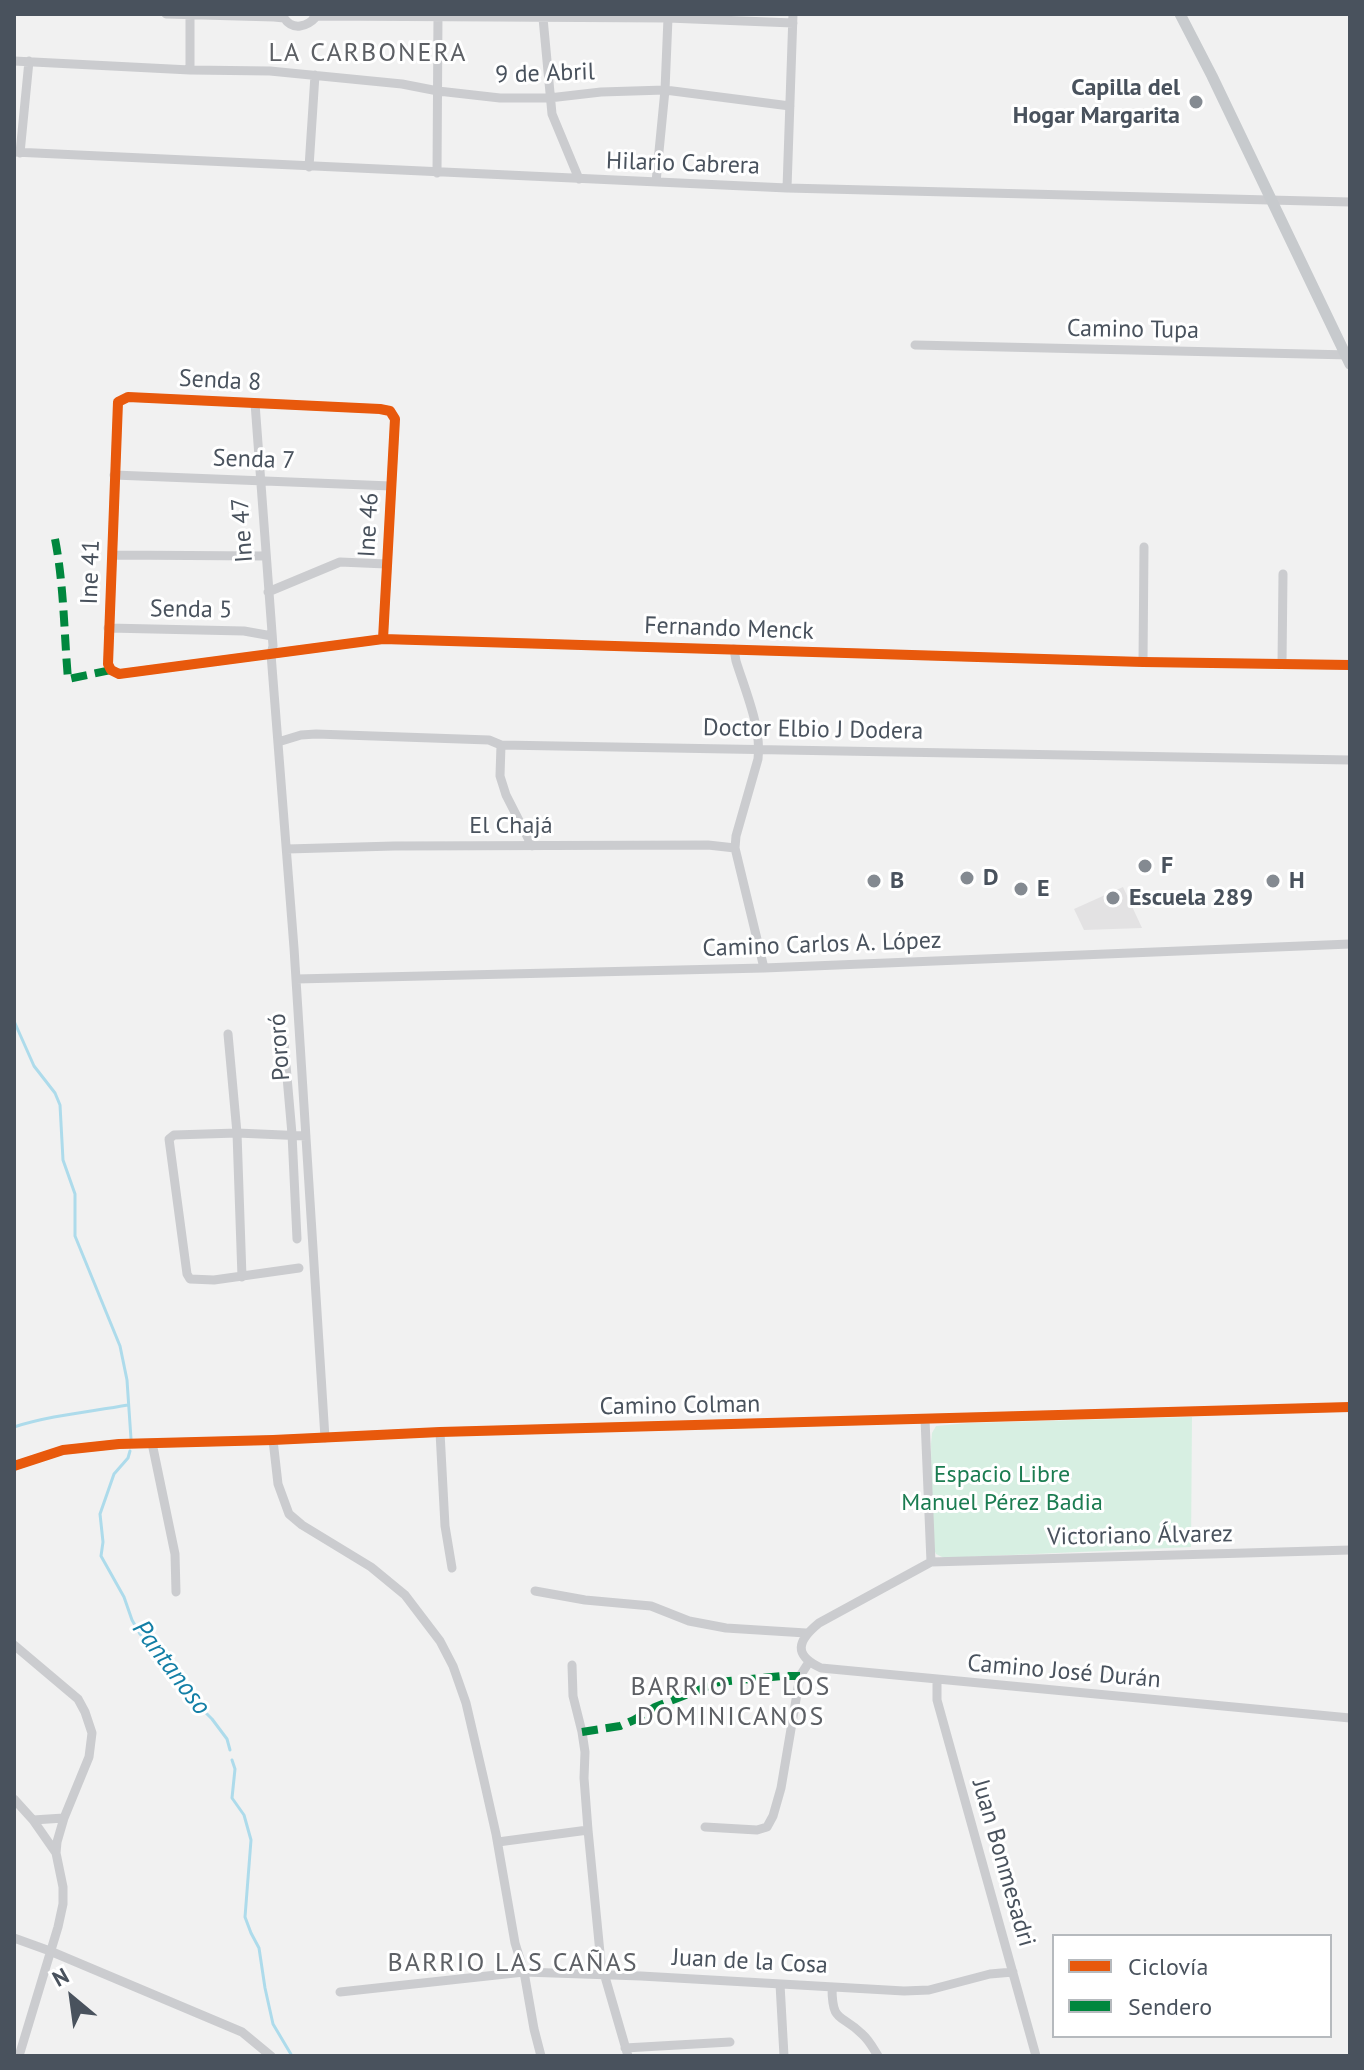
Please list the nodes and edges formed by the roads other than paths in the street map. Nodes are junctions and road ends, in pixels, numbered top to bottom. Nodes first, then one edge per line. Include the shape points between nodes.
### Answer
1 (166, 14) edge
2 (190, 14) edge
3 (1180, 14) edge
4 (315, 15) edge
5 (287, 16) edge
6 (438, 16) edge
7 (683, 16) edge
8 (543, 18) junction
9 (668, 18) junction
10 (793, 18) edge
11 (14, 61) edge
12 (29, 61) junction
13 (190, 70) junction
14 (315, 75) junction
15 (665, 90) junction
16 (438, 91) junction
17 (549, 98) junction
18 (790, 106) junction
19 (17, 152) edge
20 (309, 167) junction
21 (437, 173) junction
22 (579, 179) junction
23 (656, 182) junction
24 (787, 188) junction
25 (1271, 201) junction
26 (1350, 202) edge
27 (915, 345) dead end
28 (1349, 358) edge
29 (255, 403) junction
30 (393, 415) joint
31 (114, 475) junction
32 (260, 481) junction
33 (391, 486) junction
34 (1144, 547) dead end
35 (112, 555) junction
36 (265, 556) junction
37 (386, 564) junction
38 (1283, 574) dead end
39 (268, 592) junction
40 (108, 628) junction
41 (272, 636) junction
42 (383, 639) junction
43 (734, 649) junction
44 (271, 654) junction
45 (1143, 662) junction
46 (1282, 664) junction
47 (1350, 665) edge
48 (111, 670) joint
49 (278, 742) junction
50 (501, 745) junction
51 (759, 749) junction
52 (1350, 760) edge
53 (532, 846) junction
54 (735, 848) junction
55 (287, 849) junction
56 (1350, 944) edge
57 (764, 968) junction
58 (296, 979) junction
59 (283, 1031) dead end
60 (228, 1034) dead end
61 (237, 1133) junction
62 (292, 1134) junction
63 (306, 1136) junction
64 (297, 1239) dead end
65 (299, 1268) dead end
66 (242, 1277) junction
67 (1350, 1407) edge
68 (925, 1419) junction
69 (440, 1432) junction
70 (325, 1438) junction
71 (273, 1440) junction
72 (152, 1443) junction
73 (14, 1466) edge
74 (1350, 1550) edge
75 (931, 1562) junction
76 (452, 1568) dead end
77 (535, 1591) dead end
78 (176, 1592) dead end
79 (806, 1633) junction
80 (14, 1645) edge
81 (809, 1662) junction
82 (572, 1665) dead end
83 (937, 1680) junction
84 (1350, 1718) edge
85 (14, 1799) edge
86 (64, 1818) junction
87 (33, 1820) junction
88 (705, 1827) dead end
89 (588, 1830) junction
90 (498, 1842) junction
91 (56, 1853) junction
92 (14, 1938) edge
93 (50, 1951) junction
94 (524, 1972) junction
95 (1013, 1972) junction
96 (604, 1975) junction
97 (780, 1984) junction
98 (832, 1987) junction
99 (340, 1992) dead end
100 (730, 2042) dead end
101 (701, 2045) junction
102 (627, 2053) edge
103 (19, 2056) edge
104 (271, 2056) edge
105 (541, 2056) edge
106 (701, 2056) edge
107 (784, 2056) edge
108 (878, 2056) edge
109 (1036, 2056) edge

1 - 2 street
2 - 5 street
2 - 13 street
3 - 25 main road
4 - 5 street via 301,26 291,25
4 - 6 street
6 - 8 street
6 - 16 street
7 - 9 street
7 - 10 street
8 - 9 street
8 - 17 street
9 - 15 street
10 - 18 street
11 - 12 street, 9 de Abril
12 - 13 street, 9 de Abril
12 - 19 street
13 - 14 street, 9 de Abril
14 - 16 street, 9 de Abril
14 - 20 street
15 - 17 street, 9 de Abril
15 - 18 street, 9 de Abril
15 - 23 street
16 - 17 street, 9 de Abril
16 - 21 street
17 - 22 street
18 - 24 street
19 - 20 street, Hilario Cabrera
20 - 21 street, Hilario Cabrera
21 - 22 street, Hilario Cabrera
22 - 23 street, Hilario Cabrera
23 - 24 street, Hilario Cabrera
24 - 25 street, Hilario Cabrera
25 - 26 street, Hilario Cabrera
25 - 28 main road
27 - 28 street, Camino Tupa
29 - 30 street, Senda 8 via 380,409
29 - 31 street, Senda 8 via 122,399
29 - 32 street, Ine 47
30 - 33 street, Ine 46
31 - 32 street, Senda 7
31 - 35 street, Ine 41
32 - 33 street, Senda 7
32 - 36 street, Ine 47
33 - 37 street, Ine 46
34 - 45 street
35 - 36 street
35 - 40 street, Ine 41
36 - 39 street, Ine 47
37 - 39 street via 340,562
37 - 42 street, Ine 46
38 - 46 street
39 - 41 street, Ine 47
40 - 41 street, Senda 5
40 - 48 street, Ine 41
41 - 44 street, Ine 47
42 - 43 street, Fernando Menck
42 - 44 street, Fernando Menck
43 - 45 street, Fernando Menck
43 - 51 street
44 - 48 street, Fernando Menck via 119,674
44 - 49 street, Pororó
45 - 46 street, Fernando Menck
46 - 47 street, Fernando Menck
49 - 50 street, Doctor Elbio J Dodera via 316,734 489,740
49 - 55 street, Pororó
50 - 51 street, Doctor Elbio J Dodera
50 - 53 street via 500,776
51 - 52 street, Doctor Elbio J Dodera
51 - 54 street
53 - 54 street, El Chajá
53 - 55 street, El Chajá
54 - 57 street
55 - 58 street, Pororó
56 - 57 street, Camino Carlos A. López
57 - 58 street, Camino Carlos A. López
58 - 63 street, Pororó
59 - 62 street
60 - 61 street
61 - 62 street
61 - 66 street
61 - 66 street via 174,1135 168,1147 187,1274 194,1280
62 - 63 street
62 - 64 street
63 - 70 street, Pororó
65 - 66 street
67 - 68 street, Camino Colman
68 - 69 street, Camino Colman
68 - 75 street
69 - 70 street, Camino Colman
69 - 76 street
70 - 71 street, Camino Colman
71 - 72 street, Camino Colman
71 - 90 street via 278,1484 289,1514 380,1573 405,1595 440,1641 466,1703
72 - 73 street, Camino Colman via 63,1450
72 - 78 street via 175,1554
74 - 75 street, Victoriano Álvarez
75 - 79 street
77 - 79 street via 651,1606 726,1628
79 - 81 street via 801,1649
80 - 86 street via 78,1699 92,1733 89,1757
81 - 83 street, Camino José Durán via 821,1668
81 - 88 street via 800,1676 781,1788 767,1827
82 - 89 street
83 - 84 street, Camino José Durán
83 - 95 street, Juan Bonmesadri via 937,1700
85 - 87 street
86 - 87 street
86 - 91 street
87 - 91 street
89 - 90 street
89 - 96 street
90 - 94 street
91 - 93 street via 63,1904
92 - 93 street
93 - 103 street
93 - 104 street via 242,2032
94 - 96 street, Juan de la Cosa
94 - 99 street, Juan de la Cosa
94 - 105 street
95 - 98 street, Juan de la Cosa via 929,1990
95 - 109 street, Juan Bonmesadri
96 - 97 street, Juan de la Cosa
96 - 102 street
97 - 98 street, Juan de la Cosa
97 - 107 street
98 - 108 street via 837,2015 863,2035
100 - 101 street
101 - 102 street
101 - 106 street

